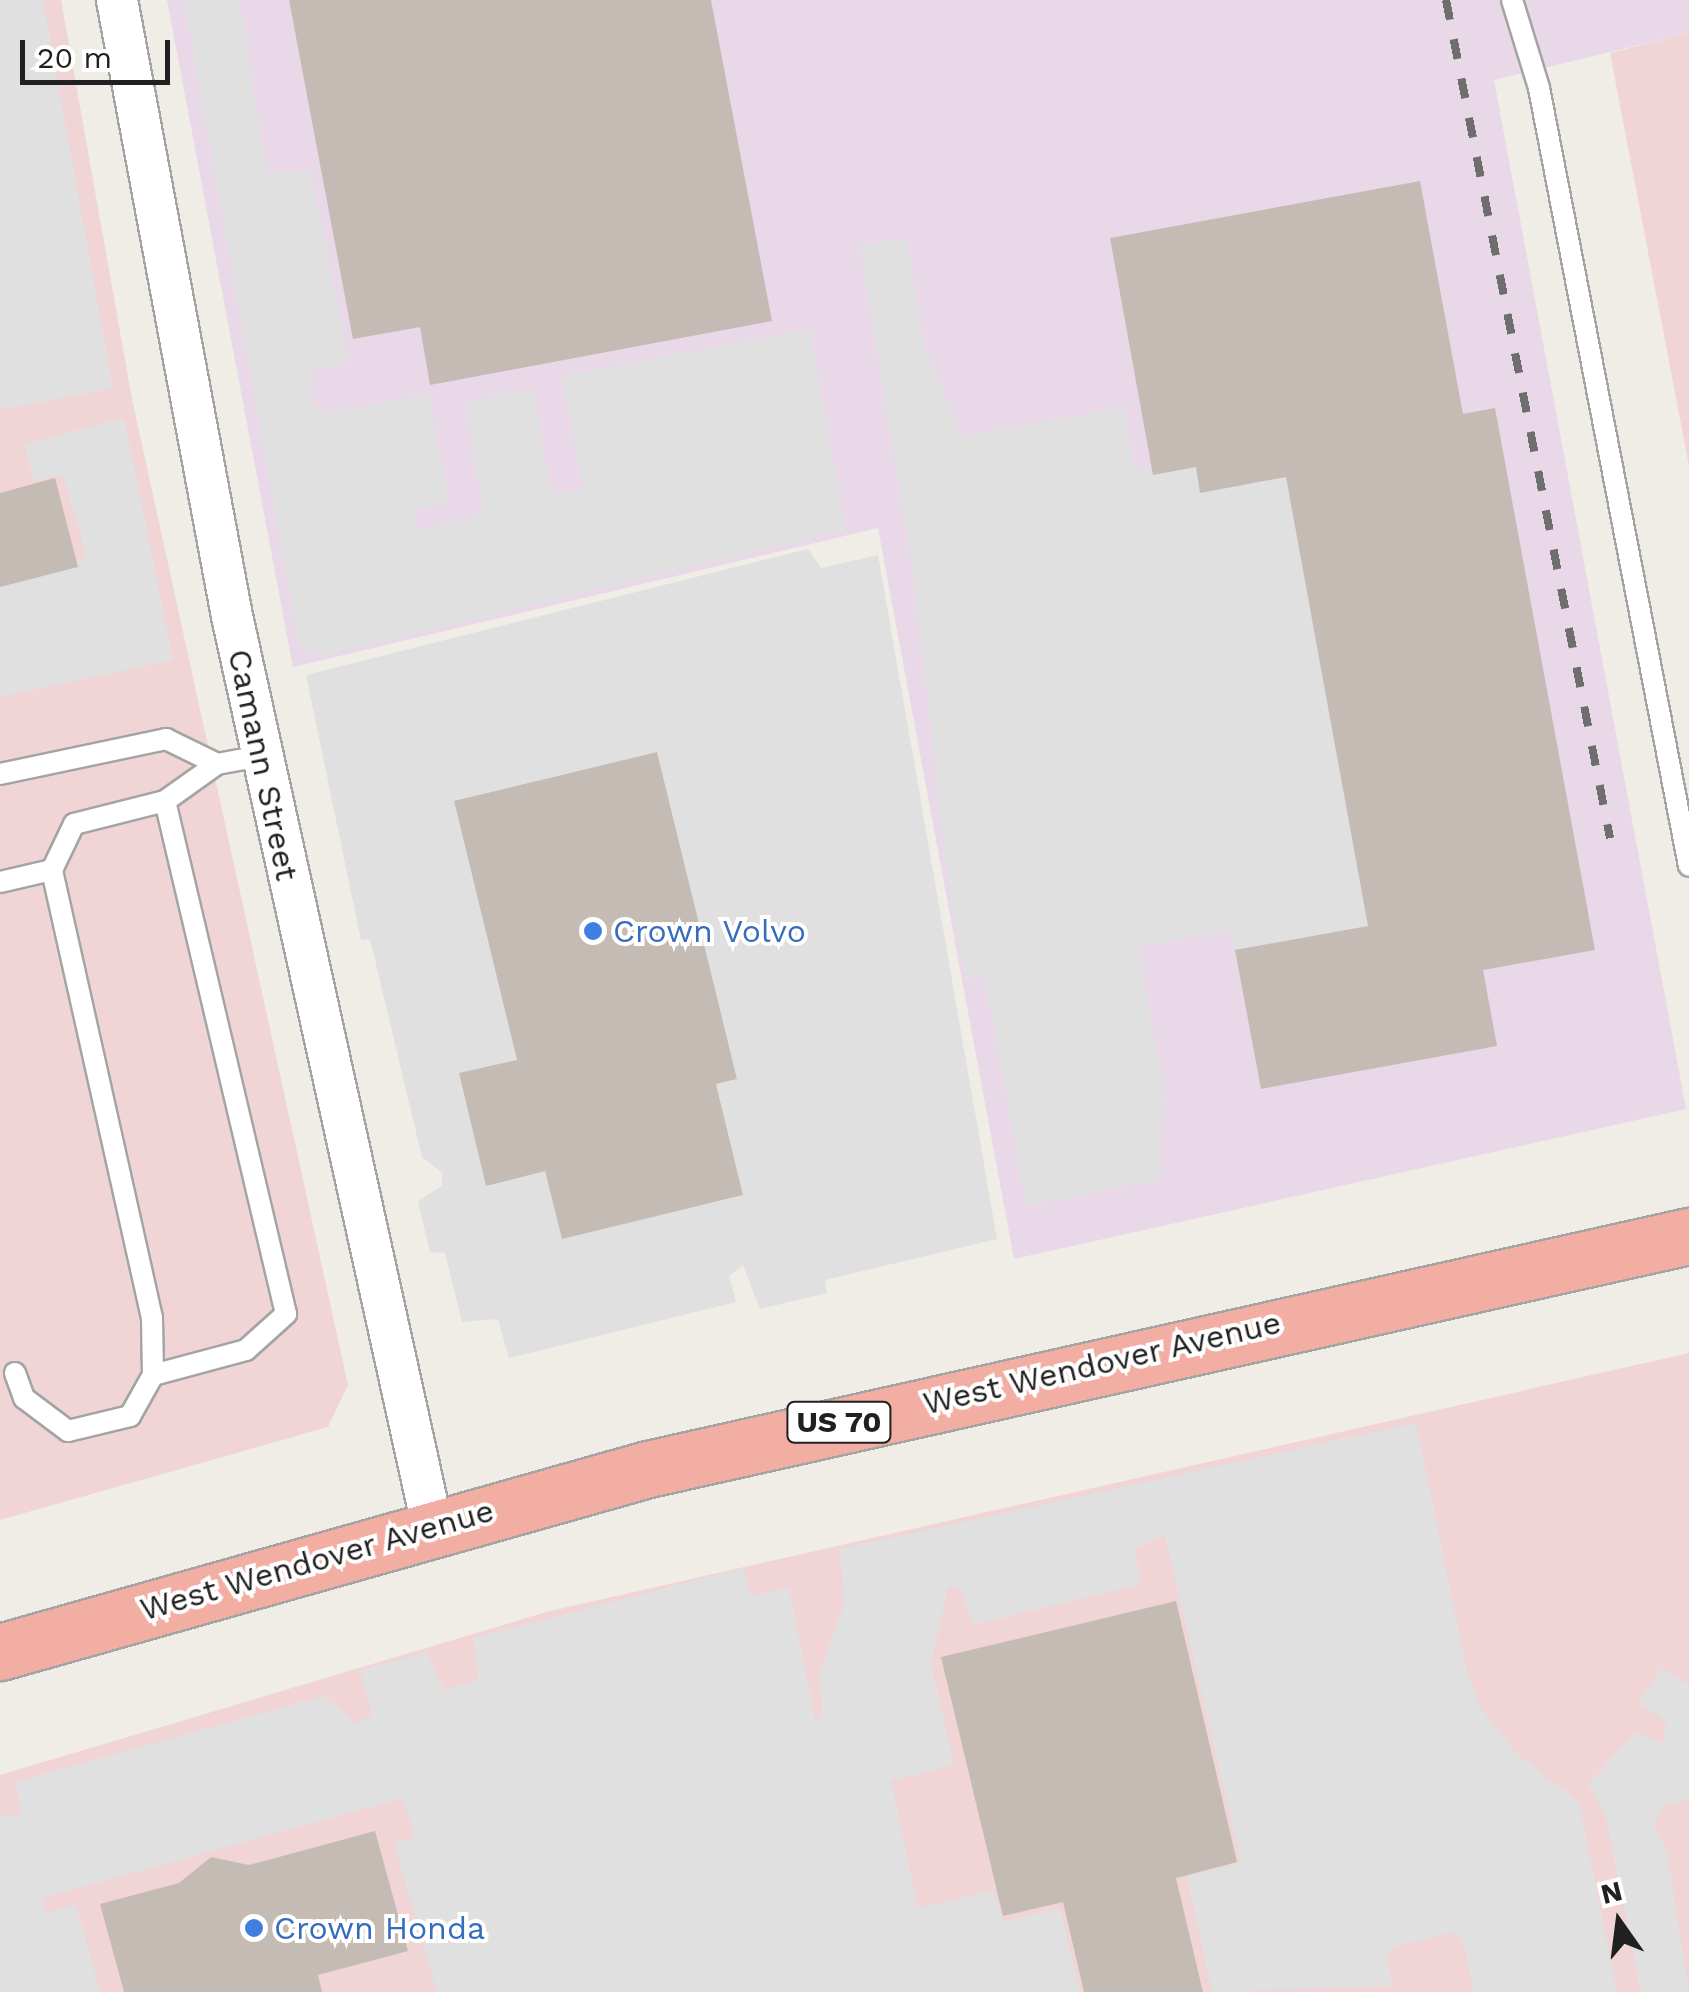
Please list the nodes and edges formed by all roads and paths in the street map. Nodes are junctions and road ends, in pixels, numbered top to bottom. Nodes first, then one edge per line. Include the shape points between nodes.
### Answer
1 (117, 0) edge
2 (1512, 0) edge
3 (261, 756) junction
4 (217, 764) junction
5 (0, 774) edge
6 (165, 802) junction
7 (1689, 866) edge
8 (52, 870) junction
9 (0, 882) edge
10 (1689, 1236) edge
11 (15, 1373) dead end
12 (152, 1375) junction
13 (432, 1525) junction
14 (0, 1652) edge

1 - 3 street, Camann Street
2 - 7 lane via 1540,88
3 - 4 lane
3 - 13 street, Camann Street
4 - 5 lane via 166,738
4 - 6 lane
6 - 8 lane via 74,824
6 - 12 lane via 286,1314 246,1350
8 - 9 lane
8 - 12 lane via 152,1318
10 - 13 highway, West Wendover Avenue / US 70 via 844,1421
11 - 12 lane via 24,1398 68,1431 130,1416
13 - 14 highway, West Wendover Avenue / US 70

